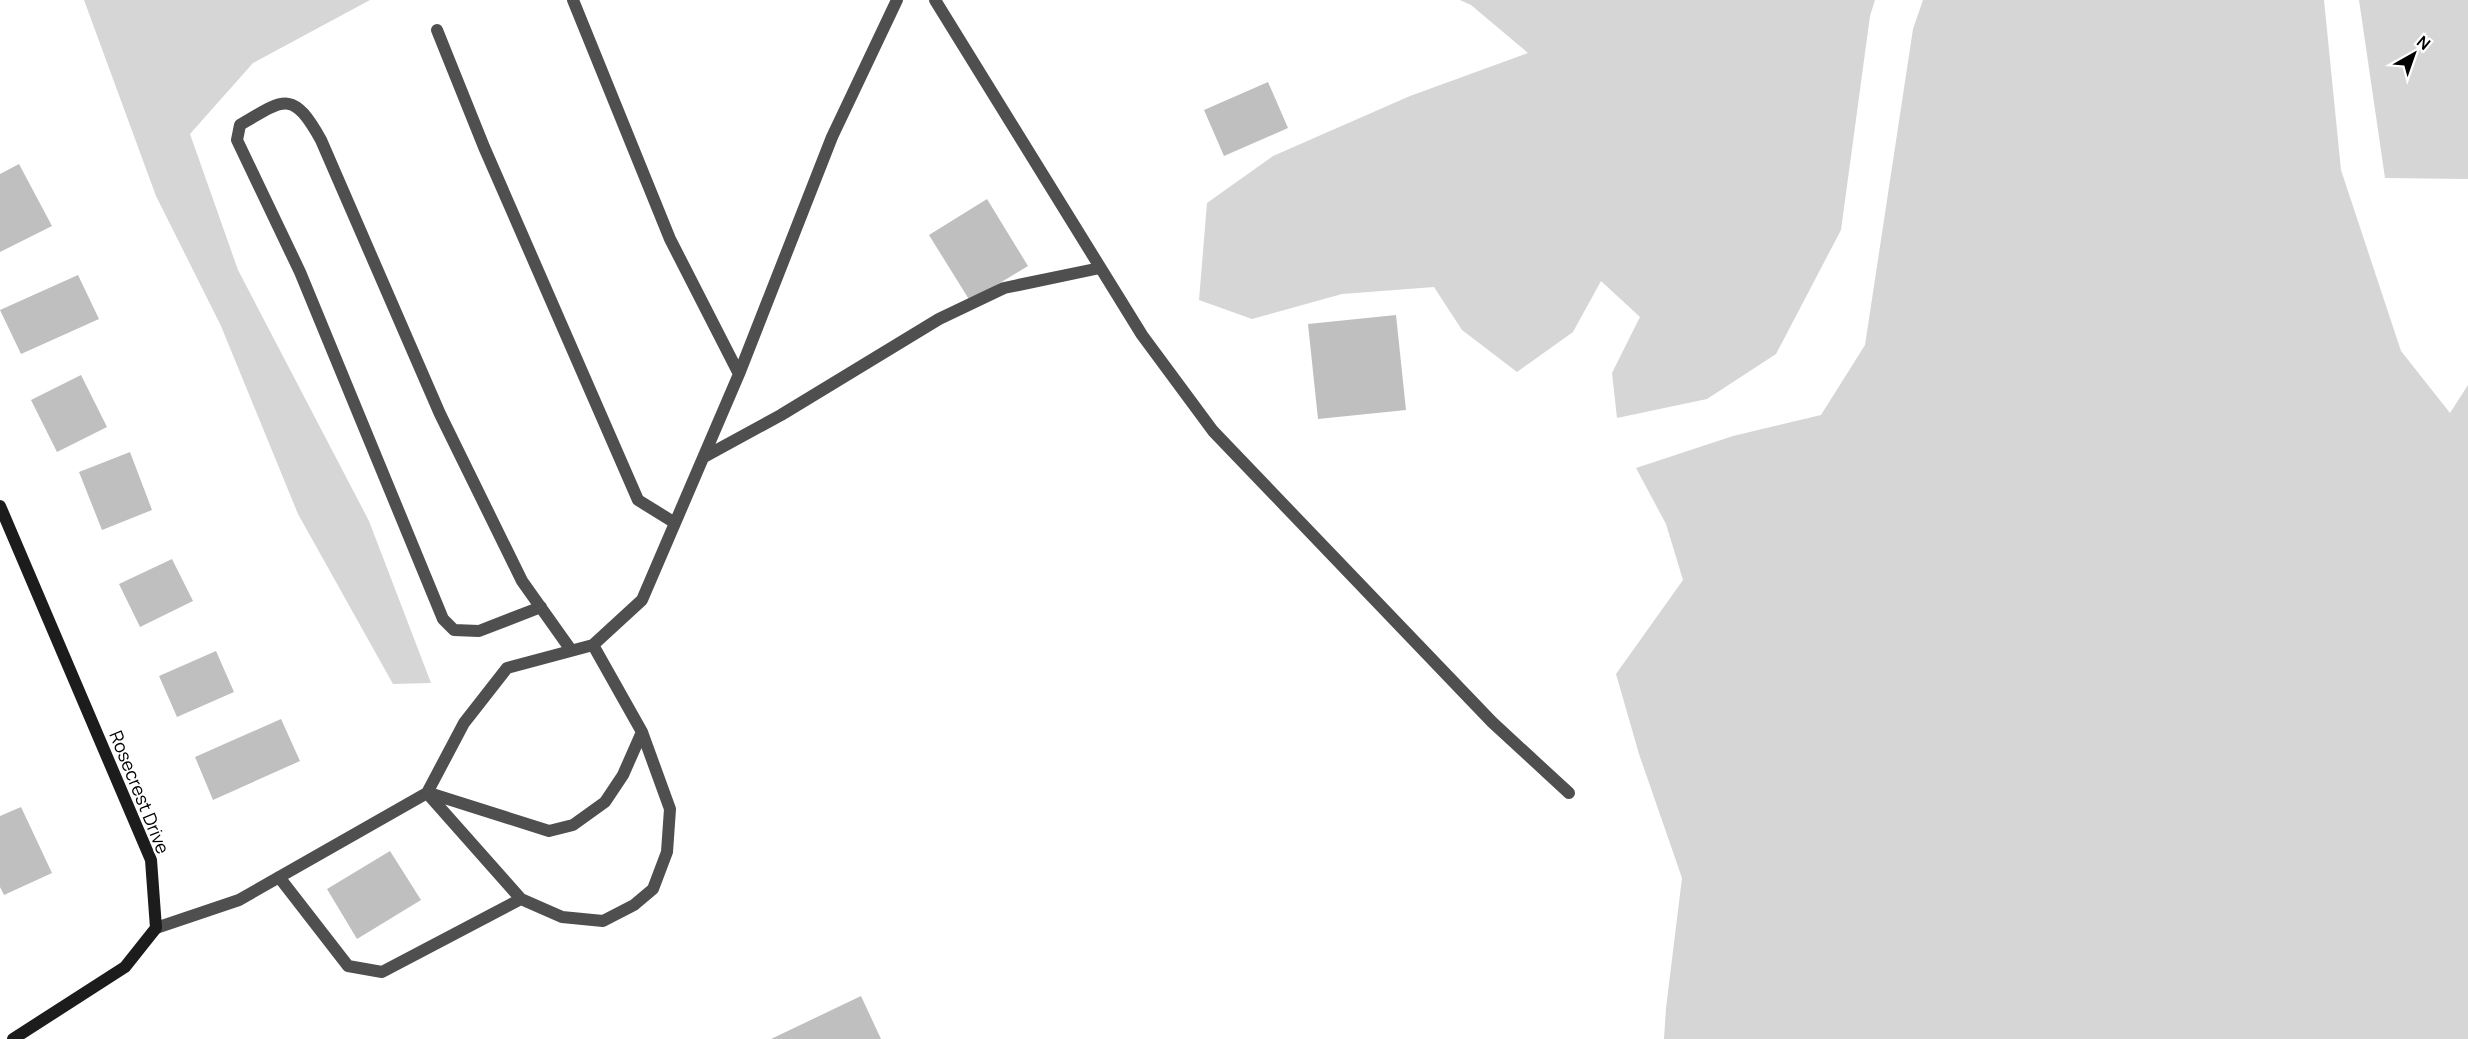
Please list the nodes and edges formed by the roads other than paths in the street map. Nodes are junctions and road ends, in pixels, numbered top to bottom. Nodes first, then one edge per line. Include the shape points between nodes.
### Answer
1 (573, 0) edge
2 (897, 0) edge
3 (935, 0) edge
4 (437, 30) dead end
5 (1100, 268) junction
6 (739, 374) junction
7 (704, 457) junction
8 (0, 506) edge
9 (675, 524) junction
10 (541, 607) junction
11 (593, 645) junction
12 (572, 650) junction
13 (642, 732) junction
14 (427, 793) junction
15 (1569, 793) dead end
16 (279, 877) junction
17 (521, 899) junction
18 (156, 928) junction
19 (13, 1039) edge

1 - 6 lane via 670,239
2 - 6 lane via 832,137
3 - 5 lane
4 - 9 lane via 638,500
5 - 7 lane via 1004,288 939,319
5 - 15 lane via 1142,335 1213,431 1492,722
6 - 7 lane
7 - 9 lane
8 - 18 street, Rosecrest Drive via 151,860
9 - 11 lane via 642,600
10 - 10 lane via 522,581 440,414 306,112 287,102 260,113 240,125 237,141 300,272 443,619 454,630 479,631
10 - 12 lane
11 - 12 lane
11 - 13 lane
12 - 14 lane via 507,668 464,723
13 - 14 lane via 623,775 605,802 573,825 549,831
13 - 17 lane via 670,809 667,852 653,889 634,905 603,921 562,917
14 - 16 lane
14 - 17 lane
16 - 17 lane via 348,966 382,972
16 - 18 lane via 239,900
18 - 19 street via 125,967

